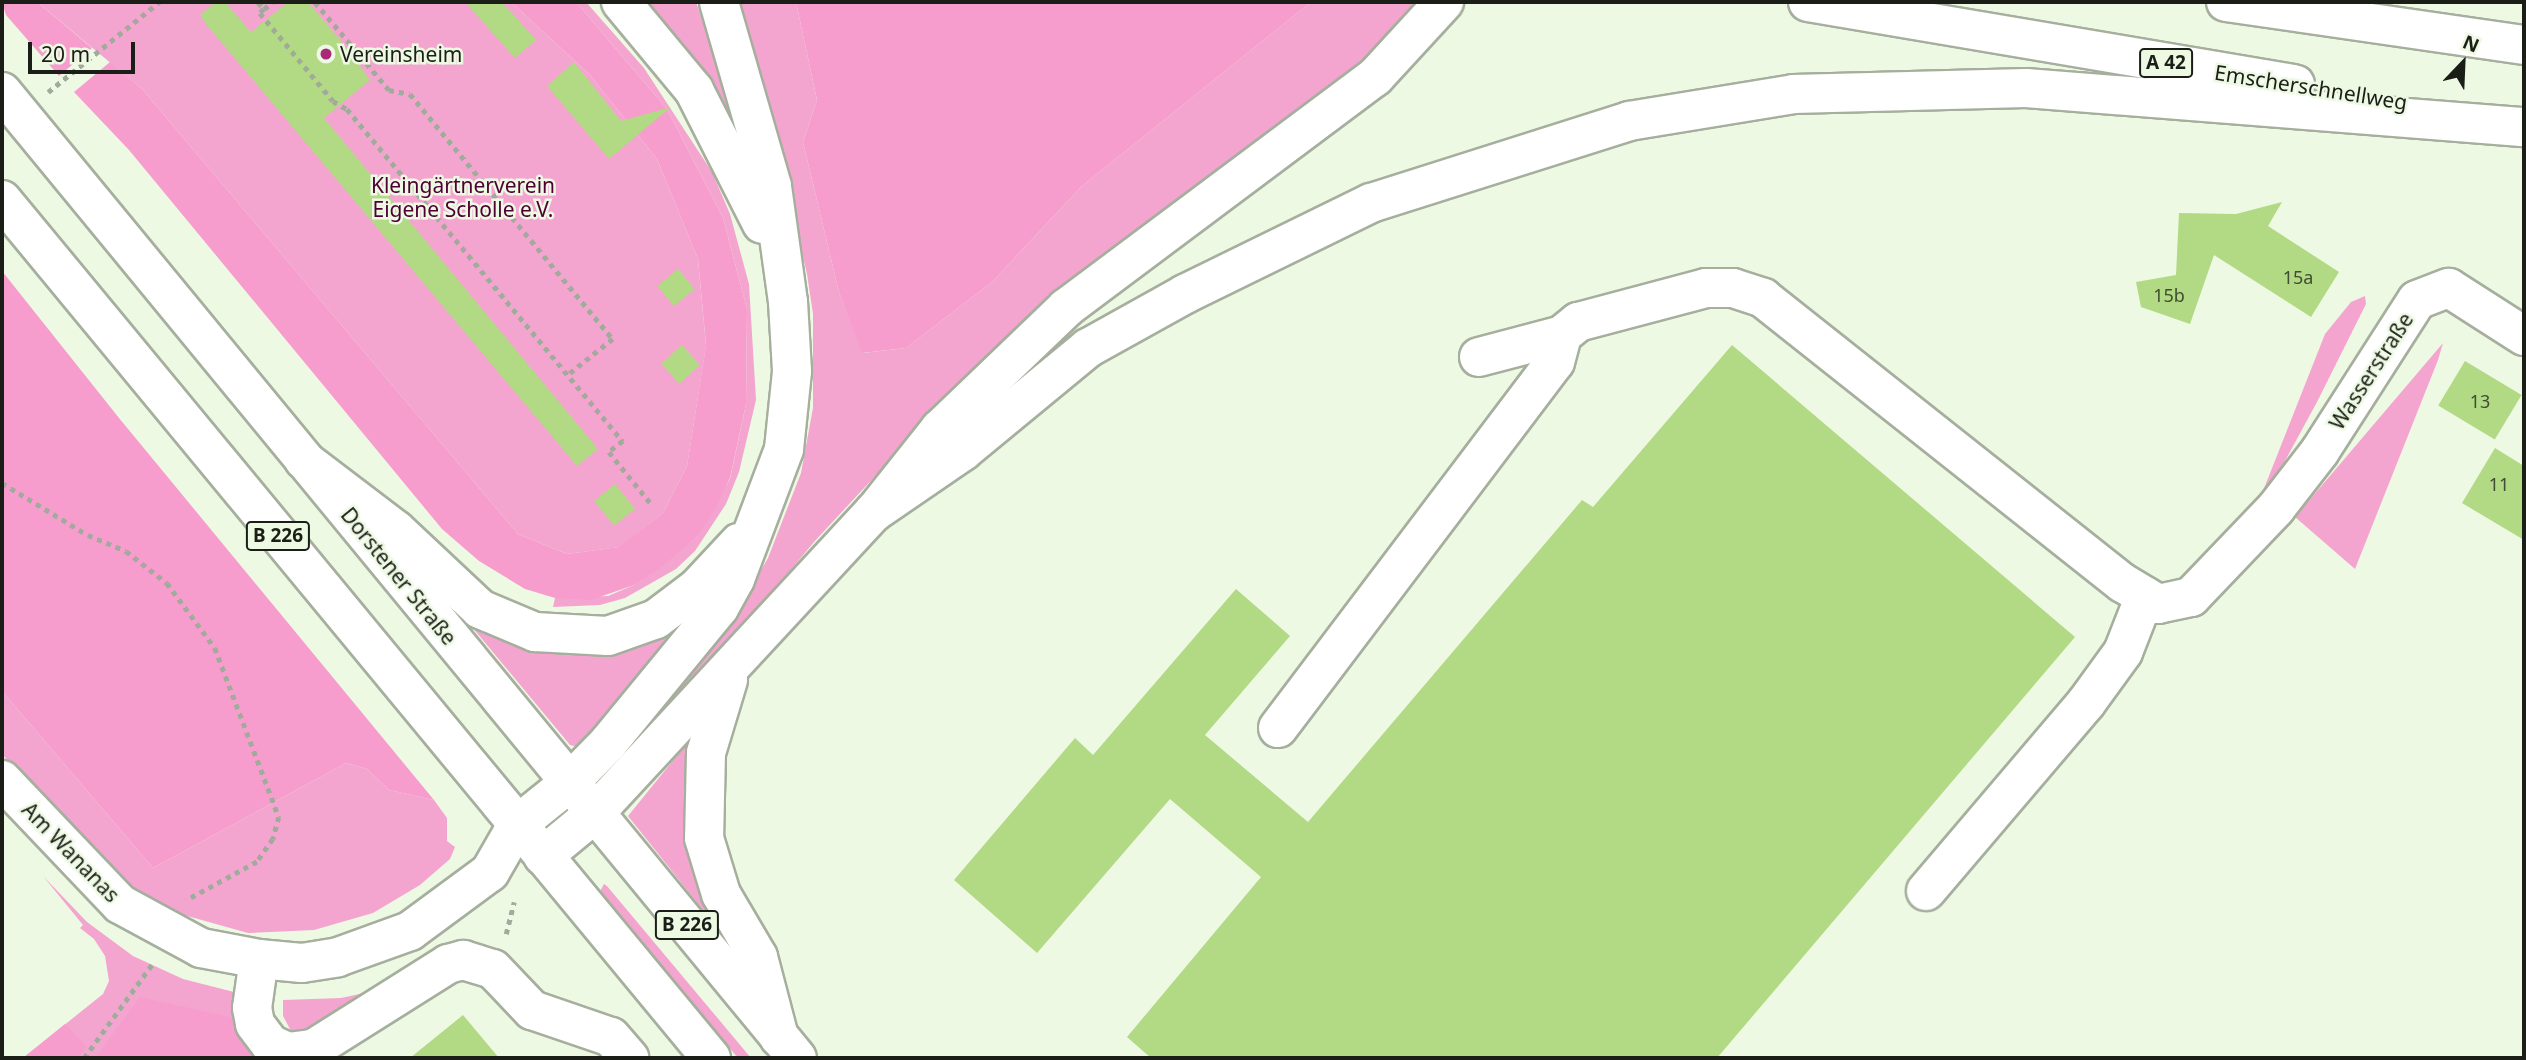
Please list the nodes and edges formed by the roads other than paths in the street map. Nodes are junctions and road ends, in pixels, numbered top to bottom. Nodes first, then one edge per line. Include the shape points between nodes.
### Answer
1 (621, 2) edge
2 (719, 2) edge
3 (1444, 2) edge
4 (1808, 2) edge
5 (2226, 2) edge
6 (2307, 2) edge
7 (2367, 22) junction
8 (2524, 45) edge
9 (2, 92) edge
10 (2524, 122) edge
11 (2524, 128) edge
12 (2, 200) edge
13 (788, 302) junction
14 (1562, 335) junction
15 (2524, 337) edge
16 (1479, 357) dead end
17 (304, 460) junction
18 (874, 512) junction
19 (757, 523) junction
20 (2145, 596) junction
21 (733, 666) junction
22 (1278, 728) dead end
23 (2, 780) edge
24 (569, 783) junction
25 (594, 814) junction
26 (517, 825) junction
27 (543, 856) junction
28 (490, 872) junction
29 (1926, 891) dead end
30 (259, 959) junction
31 (788, 1047) edge
32 (629, 1058) edge
33 (710, 1058) edge

1 - 13 main road via 694,90 758,213
2 - 13 main road via 772,186
3 - 18 main road via 1375,77 1066,308 940,429
4 - 10 main road, Emscherschnellweg / A 42
5 - 7 main road
6 - 7 main road
7 - 8 main road
9 - 17 main road, Dorstener Straße / B 226
11 - 18 main road via 2025,88 1793,94 1629,121 1371,203 1185,294 1088,348 963,451
12 - 26 main road, B 226
13 - 19 main road via 792,371 784,450
14 - 16 main road
14 - 20 main road via 1578,322 1706,288 1732,288 1763,298
14 - 22 main road via 1555,362
15 - 20 main road, Wasserstraße via 2449,288 2417,300 2320,451 2276,508 2191,597 2158,604
17 - 19 main road via 396,530 480,608 509,624 558,635 608,635 656,619 697,588
17 - 24 main road, Dorstener Straße / B 226
18 - 21 main road
19 - 24 main road via 719,608 608,743
20 - 29 main road via 2123,652 2086,703
21 - 25 main road
21 - 31 main road via 706,753 704,838 721,894 758,957
23 - 30 main road, Am Wananas via 110,895 201,948
24 - 25 main road, Dorstener Straße / B 226
24 - 26 main road
25 - 27 main road
25 - 31 main road, Dorstener Straße / B 226
26 - 27 main road, B 226
26 - 28 main road, Am Wananas
27 - 28 main road, Am Wananas
27 - 33 main road, B 226
28 - 30 main road, Am Wananas via 410,931 371,947 302,962
30 - 32 main road via 255,1024 270,1044 288,1052 313,1049 448,964 463,960 492,969 531,1010 611,1037

